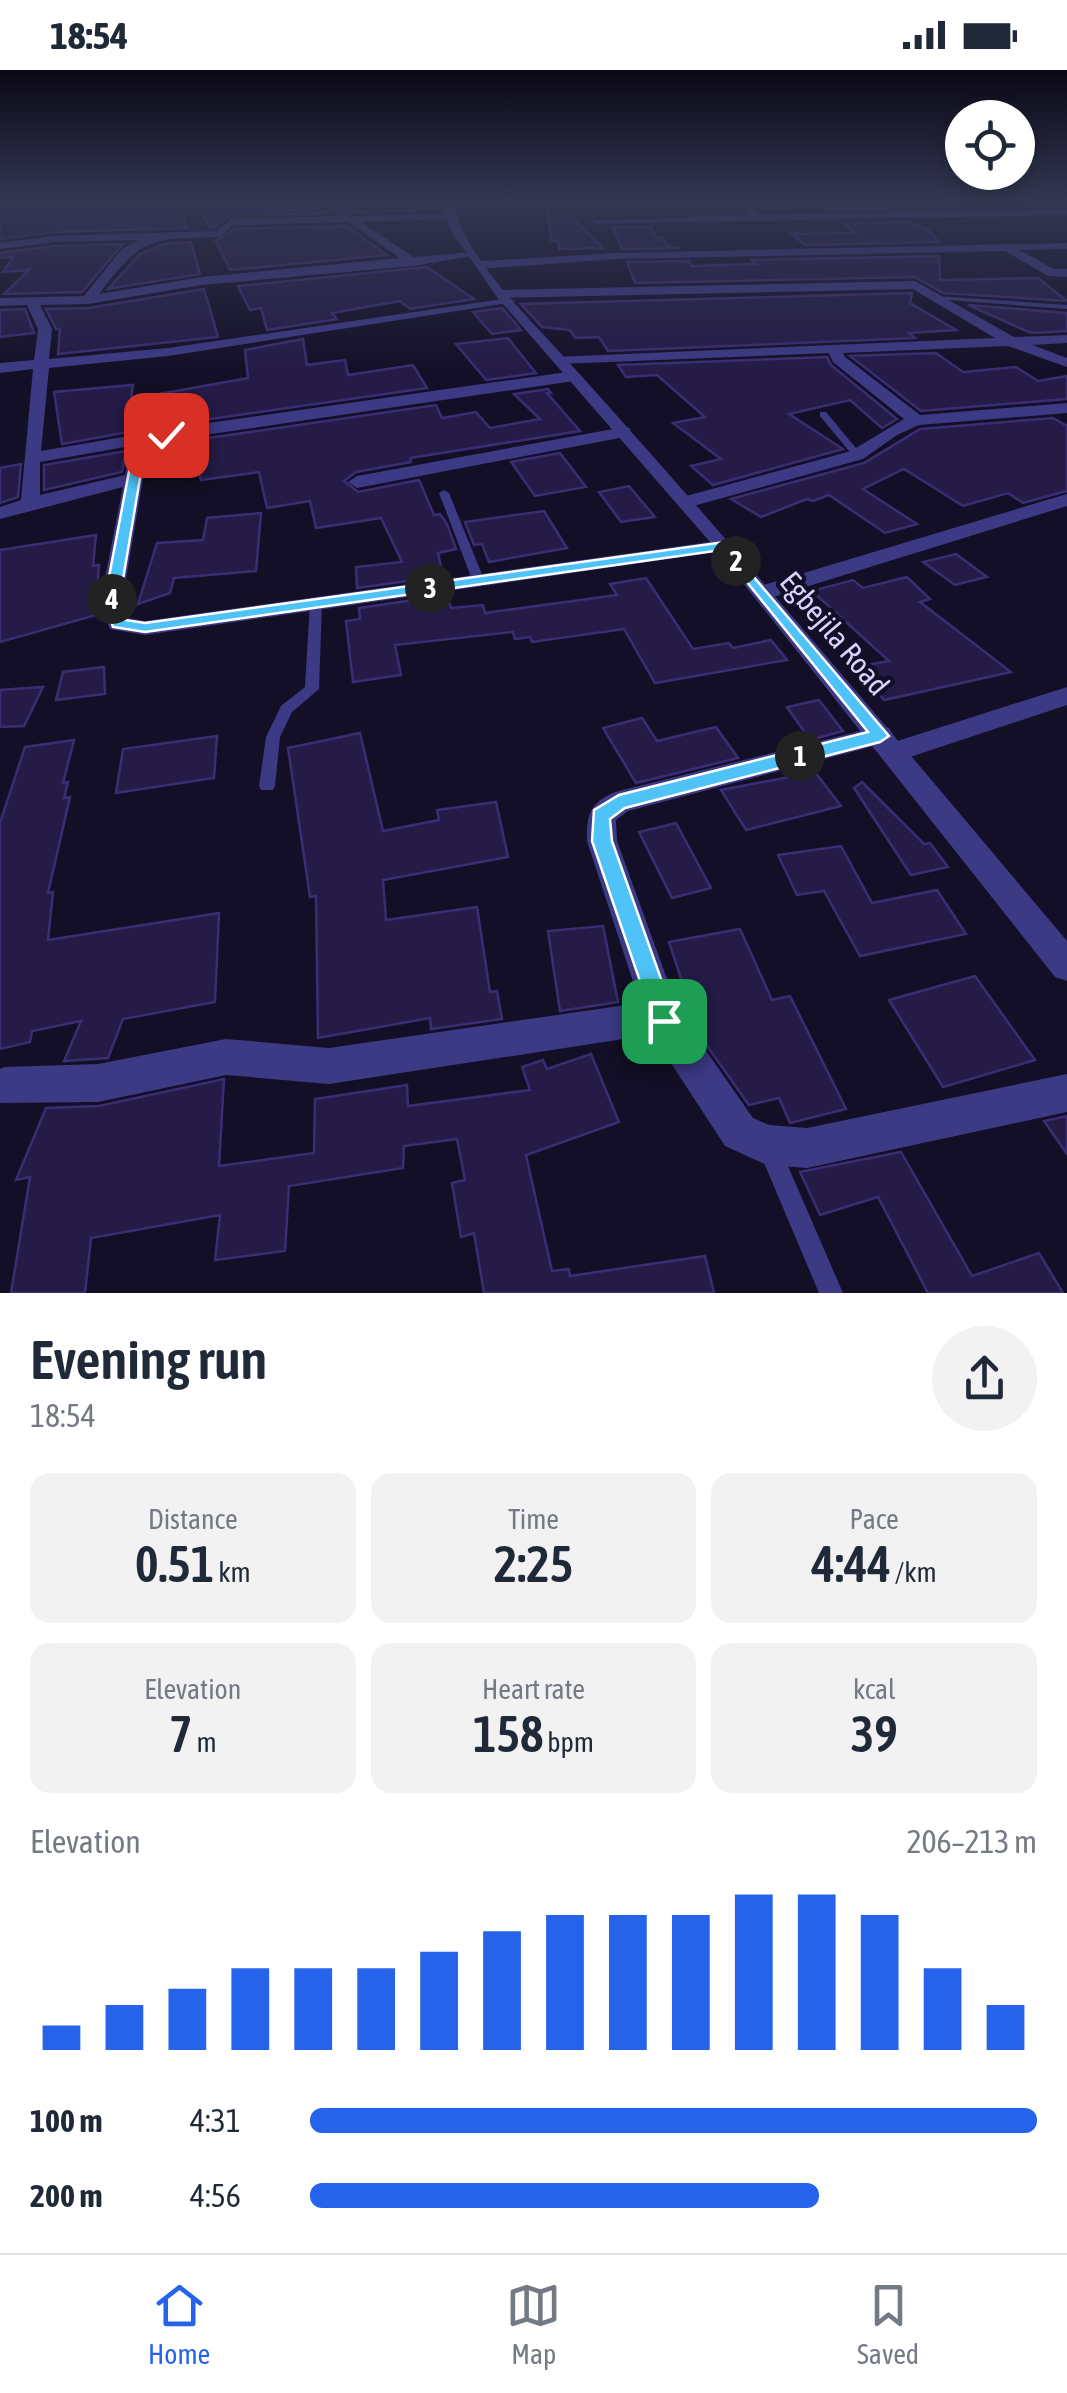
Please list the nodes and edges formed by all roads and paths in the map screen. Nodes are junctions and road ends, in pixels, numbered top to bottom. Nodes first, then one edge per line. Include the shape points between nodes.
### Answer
1 (121, 257) edge
2 (406, 257) edge
3 (475, 257) edge
4 (578, 257) edge
5 (1024, 257) edge
6 (476, 260) junction
7 (413, 262) junction
8 (1067, 273) edge
9 (505, 298) junction
10 (937, 298) junction
11 (88, 300) junction
12 (0, 302) edge
13 (32, 302) junction
14 (1067, 307) edge
15 (1067, 339) edge
16 (1014, 343) junction
17 (835, 349) junction
18 (1067, 363) edge
19 (40, 364) junction
20 (3, 366) edge
21 (567, 368) junction
22 (1067, 408) edge
23 (823, 414) dead end
24 (916, 420) junction
25 (624, 432) junction
26 (140, 440) junction
27 (857, 456) junction
28 (31, 458) junction
29 (134, 478) junction
30 (356, 482) dead end
31 (444, 493) dead end
32 (1067, 500) edge
33 (686, 502) junction
34 (31, 503) junction
35 (0, 513) edge
36 (724, 546) junction
37 (478, 582) junction
38 (762, 593) junction
39 (316, 603) junction
40 (1067, 696) edge
41 (887, 744) junction
42 (266, 786) dead end
43 (1067, 966) edge
44 (664, 1021) junction
45 (2, 1094) edge
46 (1067, 1094) edge
47 (768, 1145) junction
48 (831, 1293) edge

1 - 11 street
2 - 7 street
3 - 6 street, Egbejila Road
4 - 6 street
5 - 8 street via 1052,273
6 - 7 street
6 - 9 street, Egbejila Road
7 - 11 street
9 - 10 street via 906,284
9 - 19 street via 168,352
9 - 21 street, Egbejila Road
10 - 14 lane
10 - 16 street
11 - 13 street
12 - 13 street
13 - 19 street via 44,329
15 - 16 street
16 - 17 street
16 - 18 street
17 - 21 street
17 - 24 street via 838,360
19 - 20 street
19 - 28 street
21 - 25 street, Egbejila Road
21 - 26 street
22 - 24 street
23 - 27 lane
24 - 27 street
25 - 30 street
25 - 33 street, Egbejila Road
26 - 28 street
26 - 29 street
27 - 33 street
28 - 34 street
29 - 34 street
29 - 39 street via 112,603 118,624 145,628
31 - 37 lane
32 - 38 street
33 - 36 street, Egbejila Road
34 - 35 street
36 - 37 street
36 - 38 street, Egbejila Road
37 - 39 street
38 - 41 street, Egbejila Road
39 - 42 lane via 312,689 286,710 273,737
40 - 41 street
41 - 43 street, Egbejila Road
41 - 44 street via 619,802 600,816 602,841
44 - 45 street via 329,1066 226,1057
44 - 47 street via 739,1132
46 - 47 street via 807,1148
47 - 48 lane

